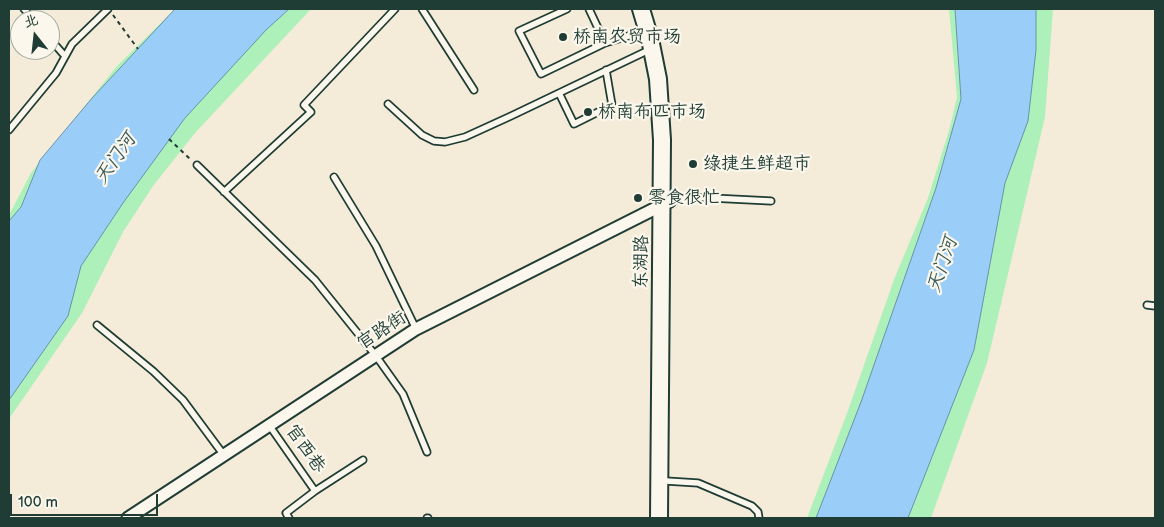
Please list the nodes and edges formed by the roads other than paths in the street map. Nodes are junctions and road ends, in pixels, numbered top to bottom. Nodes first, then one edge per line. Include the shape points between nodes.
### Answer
1 (108, 9) edge
2 (395, 9) edge
3 (422, 9) edge
4 (567, 9) edge
5 (589, 9) edge
6 (641, 9) edge
7 (649, 9) edge
8 (647, 30) junction
9 (605, 43) junction
10 (656, 47) junction
11 (60, 50) edge
12 (64, 55) junction
13 (606, 70) junction
14 (474, 90) dead end
15 (559, 93) junction
16 (388, 104) dead end
17 (9, 130) edge
18 (197, 165) road end
19 (334, 177) dead end
20 (224, 192) junction
21 (771, 201) dead end
22 (666, 203) junction
23 (1148, 305) dead end
24 (1155, 306) edge
25 (97, 325) dead end
26 (416, 329) junction
27 (376, 356) junction
28 (269, 425) junction
29 (427, 452) dead end
30 (224, 454) junction
31 (363, 460) dead end
32 (666, 481) junction
33 (316, 491) junction
34 (128, 518) edge
35 (289, 518) edge
36 (659, 518) edge
37 (665, 518) edge
38 (759, 518) edge

1 - 12 lane
2 - 20 lane via 304,105 311,112
3 - 14 lane
4 - 9 lane via 520,31 541,74
5 - 9 lane
6 - 8 main road, 东湖路
7 - 10 main road, 东湖路
8 - 9 lane
8 - 10 main road, 东湖路
10 - 13 lane
10 - 22 main road, 东湖路 via 669,119
11 - 12 lane
12 - 17 lane via 56,73
13 - 15 lane
13 - 15 lane via 612,105 574,124
15 - 16 lane via 466,137 445,142 422,135
18 - 20 lane
19 - 26 lane via 376,246
20 - 27 lane via 315,280
21 - 22 lane via 692,197
22 - 26 street, 官路街
22 - 32 main road, 东湖路
22 - 36 main road, 东湖路
23 - 24 lane
25 - 30 lane via 183,400
26 - 27 street, 官路街
27 - 28 street, 官路街
27 - 29 lane via 403,394
28 - 30 street, 官路街
28 - 33 lane, 官西巷
30 - 34 street, 官路街
31 - 33 lane
32 - 37 main road, 东湖路
32 - 38 lane via 698,483 752,506
33 - 35 lane via 286,513

